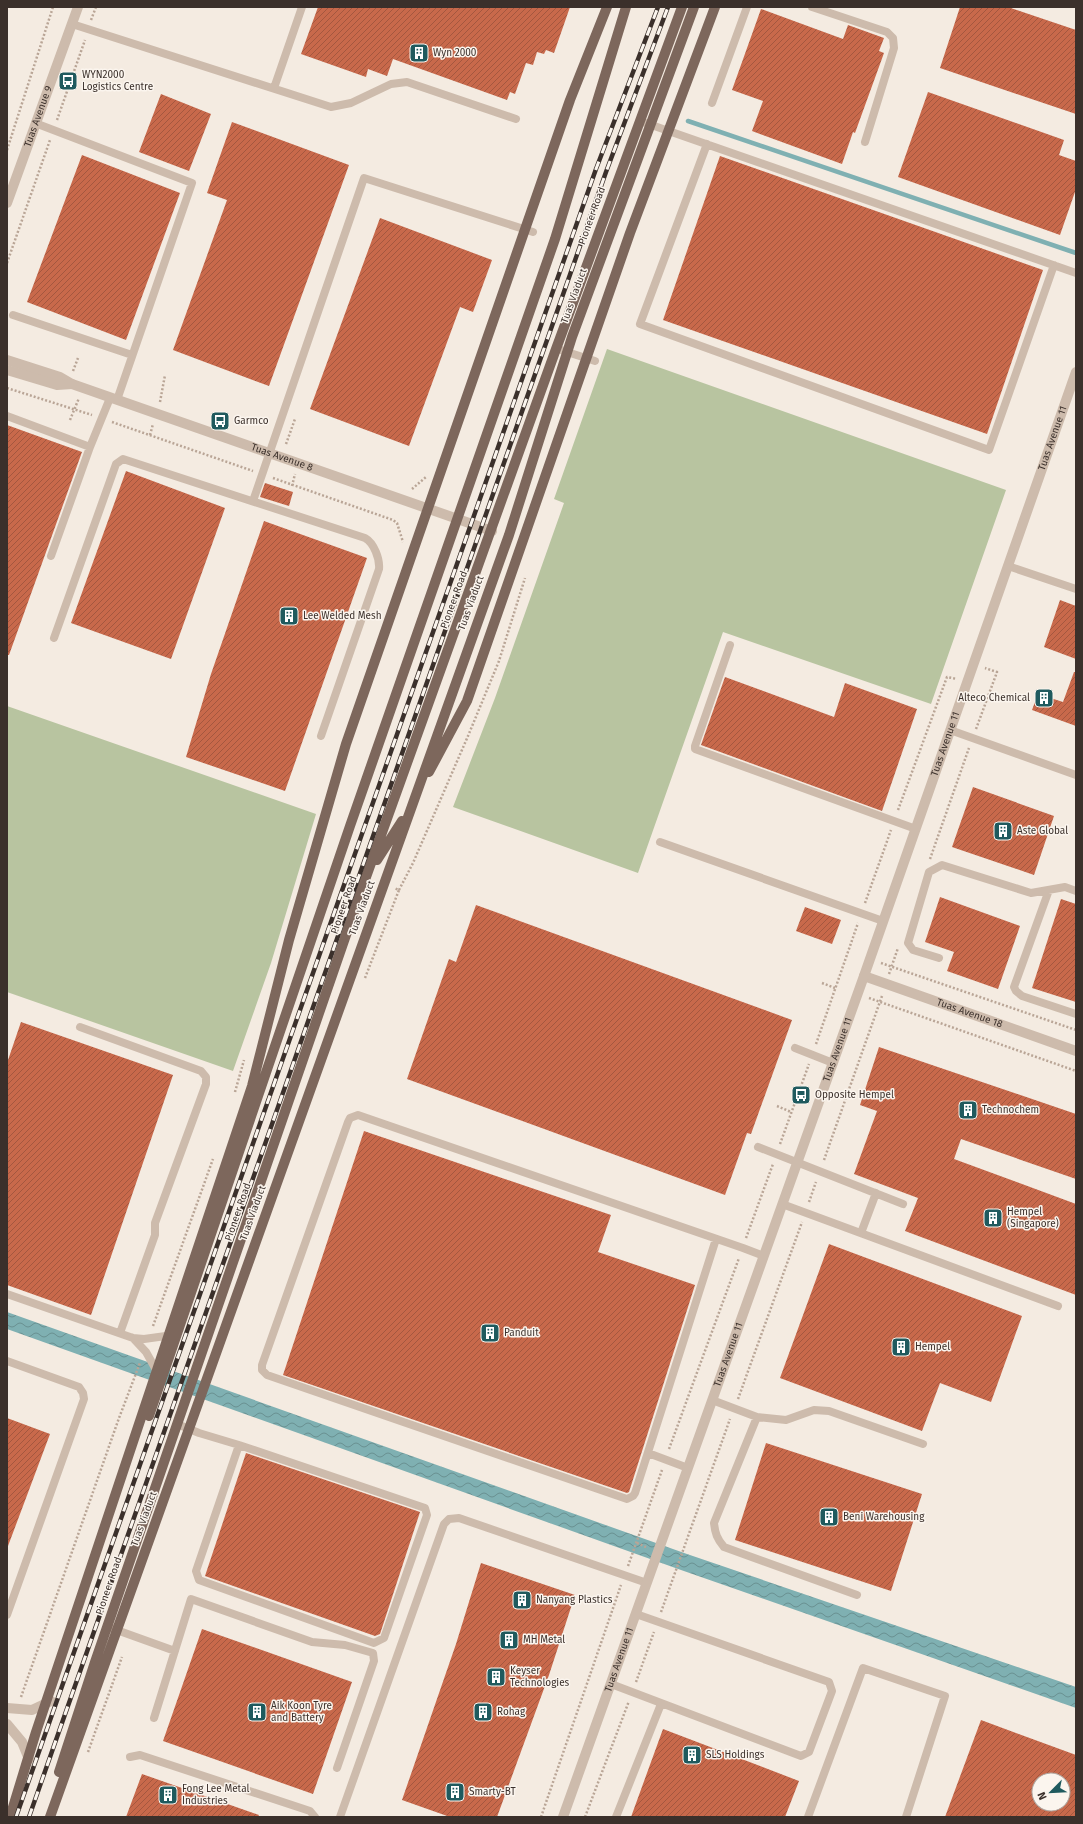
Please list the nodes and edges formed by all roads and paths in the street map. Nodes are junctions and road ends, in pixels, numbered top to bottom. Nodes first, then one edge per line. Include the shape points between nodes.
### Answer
1 (54, 7) edge
2 (78, 7) edge
3 (302, 7) edge
4 (607, 7) edge
5 (626, 7) edge
6 (682, 7) edge
7 (694, 7) edge
8 (715, 7) edge
9 (746, 7) edge
10 (812, 7) edge
11 (72, 24) junction
12 (274, 88) junction
13 (712, 103) dead end
14 (516, 118) dead end
15 (640, 121) junction
16 (35, 124) junction
17 (865, 142) dead end
18 (707, 144) junction
19 (7, 150) edge
20 (7, 203) edge
21 (533, 232) dead end
22 (1054, 265) junction
23 (1076, 273) edge
24 (13, 315) dead end
25 (556, 349) junction
26 (132, 355) junction
27 (7, 360) edge
28 (595, 361) dead end
29 (7, 370) edge
30 (1076, 372) edge
31 (72, 384) junction
32 (7, 388) edge
33 (83, 388) junction
34 (113, 399) junction
35 (75, 410) junction
36 (7, 416) edge
37 (101, 418) junction
38 (70, 420) dead end
39 (295, 420) dead end
40 (90, 447) junction
41 (270, 454) junction
42 (282, 458) junction
43 (263, 474) junction
44 (253, 501) junction
45 (458, 519) junction
46 (492, 531) junction
47 (406, 548) dead end
48 (50, 556) dead end
49 (1008, 566) junction
50 (1076, 589) edge
51 (54, 638) dead end
52 (730, 645) dead end
53 (973, 664) junction
54 (950, 730) junction
55 (321, 736) dead end
56 (972, 738) junction
57 (1076, 775) edge
58 (916, 829) junction
59 (660, 842) dead end
60 (928, 864) dead end
61 (366, 877) junction
62 (1049, 890) junction
63 (1076, 891) edge
64 (883, 921) junction
65 (899, 945) dead end
66 (939, 958) dead end
67 (869, 959) junction
68 (892, 967) junction
69 (864, 976) junction
70 (822, 983) dead end
71 (886, 984) junction
72 (835, 988) dead end
73 (857, 994) junction
74 (880, 1002) junction
75 (1076, 1014) edge
76 (80, 1028) dead end
77 (1076, 1030) edge
78 (796, 1048) dead end
79 (1076, 1051) edge
80 (833, 1063) junction
81 (1076, 1071) edge
82 (777, 1106) dead end
83 (791, 1112) dead end
84 (758, 1147) dead end
85 (797, 1162) junction
86 (820, 1171) junction
87 (876, 1193) junction
88 (782, 1204) junction
89 (904, 1204) dead end
90 (805, 1213) junction
91 (860, 1233) junction
92 (716, 1239) junction
93 (764, 1256) junction
94 (7, 1294) edge
95 (1058, 1306) dead end
96 (120, 1333) junction
97 (177, 1334) junction
98 (133, 1338) junction
99 (7, 1361) edge
100 (140, 1362) dead end
101 (162, 1380) junction
102 (712, 1400) junction
103 (734, 1408) junction
104 (757, 1417) junction
105 (177, 1424) junction
106 (239, 1444) junction
107 (923, 1444) dead end
108 (648, 1453) junction
109 (688, 1468) junction
110 (647, 1583) junction
111 (857, 1595) dead end
112 (636, 1614) junction
113 (7, 1615) edge
114 (657, 1621) junction
115 (107, 1627) junction
116 (175, 1651) junction
117 (611, 1684) junction
118 (632, 1693) junction
119 (51, 1701) junction
120 (661, 1704) junction
121 (12, 1708) edge
122 (154, 1718) dead end
123 (7, 1724) edge
124 (130, 1757) dead end
125 (29, 1759) junction
126 (337, 1768) dead end
127 (7, 1809) edge
128 (10, 1817) edge
129 (44, 1817) edge
130 (50, 1817) edge
131 (315, 1817) edge
132 (340, 1817) edge
133 (563, 1817) edge
134 (586, 1817) edge
135 (616, 1817) edge
136 (808, 1817) edge
137 (906, 1817) edge

1 - 19 path
2 - 11 street, Tuas Avenue 9
3 - 12 lane
4 - 128 main road via 568,108 346,744 289,940 252,1086 36,1732
5 - 45 main road, Pioneer Road via 555,239
6 - 15 main road, Pioneer Road
7 - 130 main road, Tuas Viaduct via 572,337 509,535
8 - 61 main road via 628,240 467,701 409,810
9 - 13 lane
10 - 17 lane via 887,32 893,38 894,48
11 - 12 lane
11 - 16 street, Tuas Avenue 9
12 - 14 lane via 331,107 351,103 391,84 407,82
15 - 18 lane
15 - 25 main road, Pioneer Road
16 - 20 street, Tuas Avenue 9
16 - 26 lane via 192,183
18 - 22 lane
18 - 22 lane via 640,324 989,450
21 - 41 lane via 364,178
22 - 23 lane
24 - 26 lane
25 - 28 lane
25 - 46 main road, Pioneer Road
26 - 34 lane
27 - 31 street, Tuas Avenue 8 via 60,377
29 - 31 street, Tuas Avenue 8 via 57,385
30 - 49 street, Tuas Avenue 11
31 - 33 street, Tuas Avenue 8
32 - 35 path
33 - 34 street, Tuas Avenue 8
33 - 35 path
34 - 37 lane
34 - 41 street, Tuas Avenue 8
35 - 37 path
35 - 38 path
36 - 40 lane
37 - 40 lane
37 - 43 path
39 - 42 path
40 - 48 lane
41 - 42 street, Tuas Avenue 8
41 - 43 lane
42 - 45 street, Tuas Avenue 8
43 - 44 lane
43 - 47 path via 393,520 397,523
44 - 51 lane via 129,461 119,461
44 - 55 lane via 365,538 371,542 379,559 379,569
45 - 46 street, Tuas Avenue 8
45 - 97 main road, Pioneer Road via 350,826
46 - 61 main road, Pioneer Road
49 - 50 lane
49 - 53 street, Tuas Avenue 11
52 - 58 lane via 694,746 696,749
53 - 54 street, Tuas Avenue 11
53 - 56 path via 997,672
54 - 56 lane
54 - 58 street, Tuas Avenue 11
56 - 57 lane
56 - 60 path
58 - 64 street, Tuas Avenue 11
59 - 64 lane
61 - 105 main road, Pioneer Road
62 - 63 lane via 1065,887
62 - 66 lane via 1030,893 942,865 929,872 908,943 913,950
62 - 75 lane via 1014,987 1022,996
64 - 67 street, Tuas Avenue 11
65 - 68 path
67 - 68 path
67 - 69 street, Tuas Avenue 11
68 - 71 path
68 - 77 path
69 - 71 street, Tuas Avenue 18
69 - 73 street, Tuas Avenue 11
70 - 72 path
71 - 74 path
71 - 79 street, Tuas Avenue 18
73 - 74 path
73 - 80 street, Tuas Avenue 11
74 - 81 path
74 - 86 path
76 - 96 lane via 201,1071 206,1077 206,1084
78 - 80 lane
80 - 85 street, Tuas Avenue 11
82 - 83 path
84 - 85 lane
85 - 86 lane
85 - 88 street, Tuas Avenue 11
86 - 87 lane
86 - 90 path
87 - 89 lane
87 - 91 lane
88 - 90 lane
88 - 93 street, Tuas Avenue 11
90 - 91 lane
90 - 103 path
91 - 95 lane
92 - 93 lane
92 - 108 lane
92 - 108 lane via 354,1116 348,1122 262,1366 267,1375 627,1499 635,1494
93 - 102 street, Tuas Avenue 11
94 - 96 lane
96 - 98 lane
97 - 98 lane
97 - 101 main road, Pioneer Road
98 - 101 lane via 146,1352
99 - 113 lane via 79,1387 84,1399
100 - 121 path
101 - 119 main road, Pioneer Road
102 - 103 lane
102 - 109 street, Tuas Avenue 11
103 - 104 lane
103 - 114 path
104 - 107 lane via 786,1420 814,1410 829,1410
104 - 111 lane via 714,1523 718,1541 724,1547
105 - 106 lane
105 - 115 main road, Pioneer Road
106 - 106 lane via 423,1506 426,1510 427,1515 381,1641 374,1642 197,1578 196,1571
108 - 109 lane
109 - 110 street, Tuas Avenue 11
110 - 112 street, Tuas Avenue 11
110 - 132 lane via 459,1518 449,1519 444,1524
112 - 114 lane
112 - 117 street, Tuas Avenue 11
114 - 118 path
114 - 120 lane via 828,1682 832,1691 810,1752 801,1756
115 - 116 lane
115 - 129 main road, Pioneer Road
116 - 122 lane
116 - 126 lane via 191,1599 312,1642 345,1645 373,1653 374,1661
117 - 118 lane
117 - 133 street, Tuas Avenue 11
118 - 120 lane
118 - 134 path
119 - 121 street via 32,1710
119 - 125 main road, Pioneer Road
120 - 135 lane
123 - 125 street via 22,1742
124 - 131 lane via 140,1756 310,1811
125 - 127 main road, Pioneer Road
136 - 137 lane via 863,1668 945,1696

